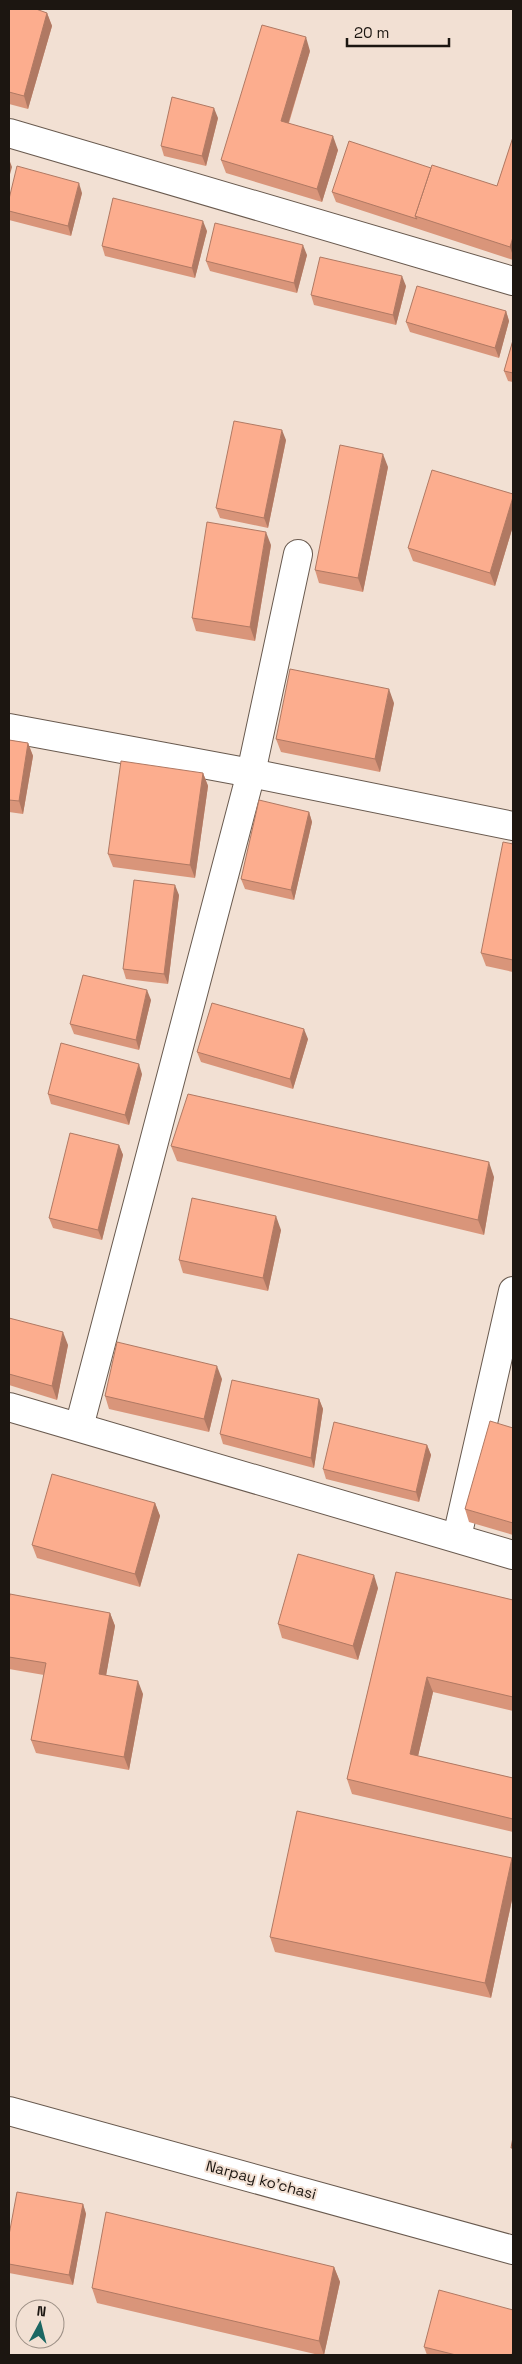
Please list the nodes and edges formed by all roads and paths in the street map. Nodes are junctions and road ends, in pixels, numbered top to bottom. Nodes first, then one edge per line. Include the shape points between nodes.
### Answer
1 (9, 133) edge
2 (513, 281) edge
3 (298, 554) dead end
4 (9, 728) edge
5 (251, 773) junction
6 (513, 826) edge
7 (513, 1291) edge
8 (9, 1408) edge
9 (80, 1427) junction
10 (457, 1537) junction
11 (513, 1555) edge
12 (9, 2111) edge
13 (513, 2250) edge

1 - 2 street
3 - 5 street
4 - 5 street
5 - 6 street
5 - 9 street
7 - 10 street
8 - 9 street
9 - 10 street
10 - 11 street
12 - 13 street, Narpay ko'chasi

